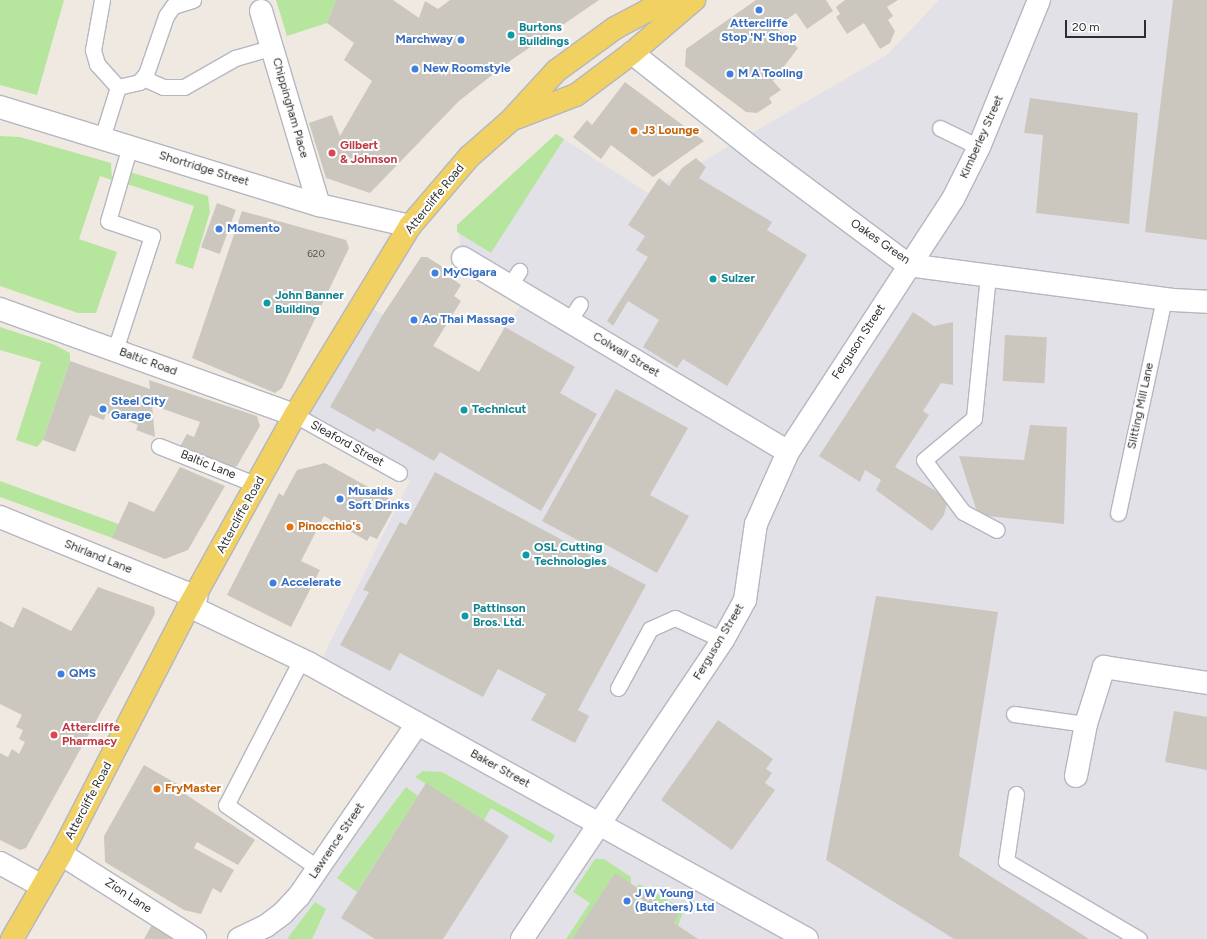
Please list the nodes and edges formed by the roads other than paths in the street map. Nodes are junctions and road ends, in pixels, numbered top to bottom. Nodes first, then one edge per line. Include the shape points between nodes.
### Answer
1 (102, 0) edge
2 (193, 0) edge
3 (678, 0) edge
4 (694, 0) edge
5 (1039, 0) edge
6 (261, 12) dead end
7 (273, 47) junction
8 (632, 53) junction
9 (143, 78) junction
10 (118, 87) junction
11 (0, 107) edge
12 (511, 120) junction
13 (940, 128) dead end
14 (102, 138) junction
15 (130, 146) junction
16 (978, 147) junction
17 (319, 205) junction
18 (410, 226) junction
19 (463, 258) dead end
20 (908, 265) junction
21 (988, 276) junction
22 (1164, 299) junction
23 (1207, 302) edge
24 (0, 309) edge
25 (115, 350) junction
26 (295, 415) junction
27 (159, 446) dead end
28 (788, 452) junction
29 (399, 473) dead end
30 (257, 485) junction
31 (1118, 513) dead end
32 (0, 517) edge
33 (997, 530) dead end
34 (193, 601) junction
35 (723, 640) junction
36 (301, 660) junction
37 (1207, 683) edge
38 (618, 688) dead end
39 (1014, 714) dead end
40 (417, 724) junction
41 (1086, 724) junction
42 (1076, 776) dead end
43 (1016, 794) dead end
44 (600, 824) junction
45 (61, 854) junction
46 (0, 863) edge
47 (318, 868) junction
48 (42, 886) junction
49 (12, 939) edge
50 (195, 939) edge
51 (239, 939) edge
52 (522, 939) edge
53 (807, 939) edge
54 (1139, 939) edge

1 - 10 lane via 93,50 97,64
2 - 9 lane via 173,6 166,16
3 - 12 main road, Attercliffe Road via 649,10 600,38 556,71
4 - 8 main road, Attercliffe Road
5 - 16 street, Kimberley Street
6 - 7 street, Chippingham Place
7 - 9 lane via 234,58 184,87 163,87
7 - 17 street, Chippingham Place
8 - 12 main road, Attercliffe Road via 576,95
8 - 20 street, Oakes Green via 758,153
9 - 10 lane via 139,82
10 - 14 lane
11 - 14 street, Shortridge Street
12 - 18 main road, Attercliffe Road via 469,157
13 - 16 lane
14 - 15 street, Shortridge Street
15 - 17 street, Shortridge Street
15 - 25 lane via 108,221 152,236
16 - 20 street, Kimberley Street via 953,199
17 - 18 street, Shortridge Street
18 - 26 main road, Attercliffe Road
19 - 28 street, Colwall Street via 515,278 574,313
20 - 21 street, Oakes Green
20 - 28 street, Ferguson Street
21 - 22 street, Oakes Green
21 - 33 lane via 981,324 974,418 924,460 964,512
22 - 23 street, Oakes Green
22 - 31 lane, Slitting Mill Lane
24 - 25 street, Baltic Road
25 - 26 street, Baltic Road
26 - 29 lane, Sleaford Street
26 - 30 main road, Attercliffe Road
27 - 30 lane, Baltic Lane
28 - 35 street, Ferguson Street via 756,524 744,600
30 - 34 main road, Attercliffe Road
32 - 34 street, Shirland Lane
34 - 36 street, Baker Street
34 - 45 main road, Attercliffe Road
35 - 38 lane via 675,618 650,629
35 - 44 street, Ferguson Street
36 - 40 street, Baker Street
36 - 47 lane via 226,805
37 - 41 street via 1104,667
39 - 41 lane
40 - 44 street, Baker Street
40 - 47 street, Lawrence Street
41 - 42 street
43 - 54 lane via 1006,861
44 - 52 street, Ferguson Street
44 - 53 street, Baker Street
45 - 48 main road, Attercliffe Road
45 - 50 street, Zion Lane
46 - 48 street
47 - 51 street, Lawrence Street via 283,913 266,926
48 - 49 main road, Attercliffe Road

